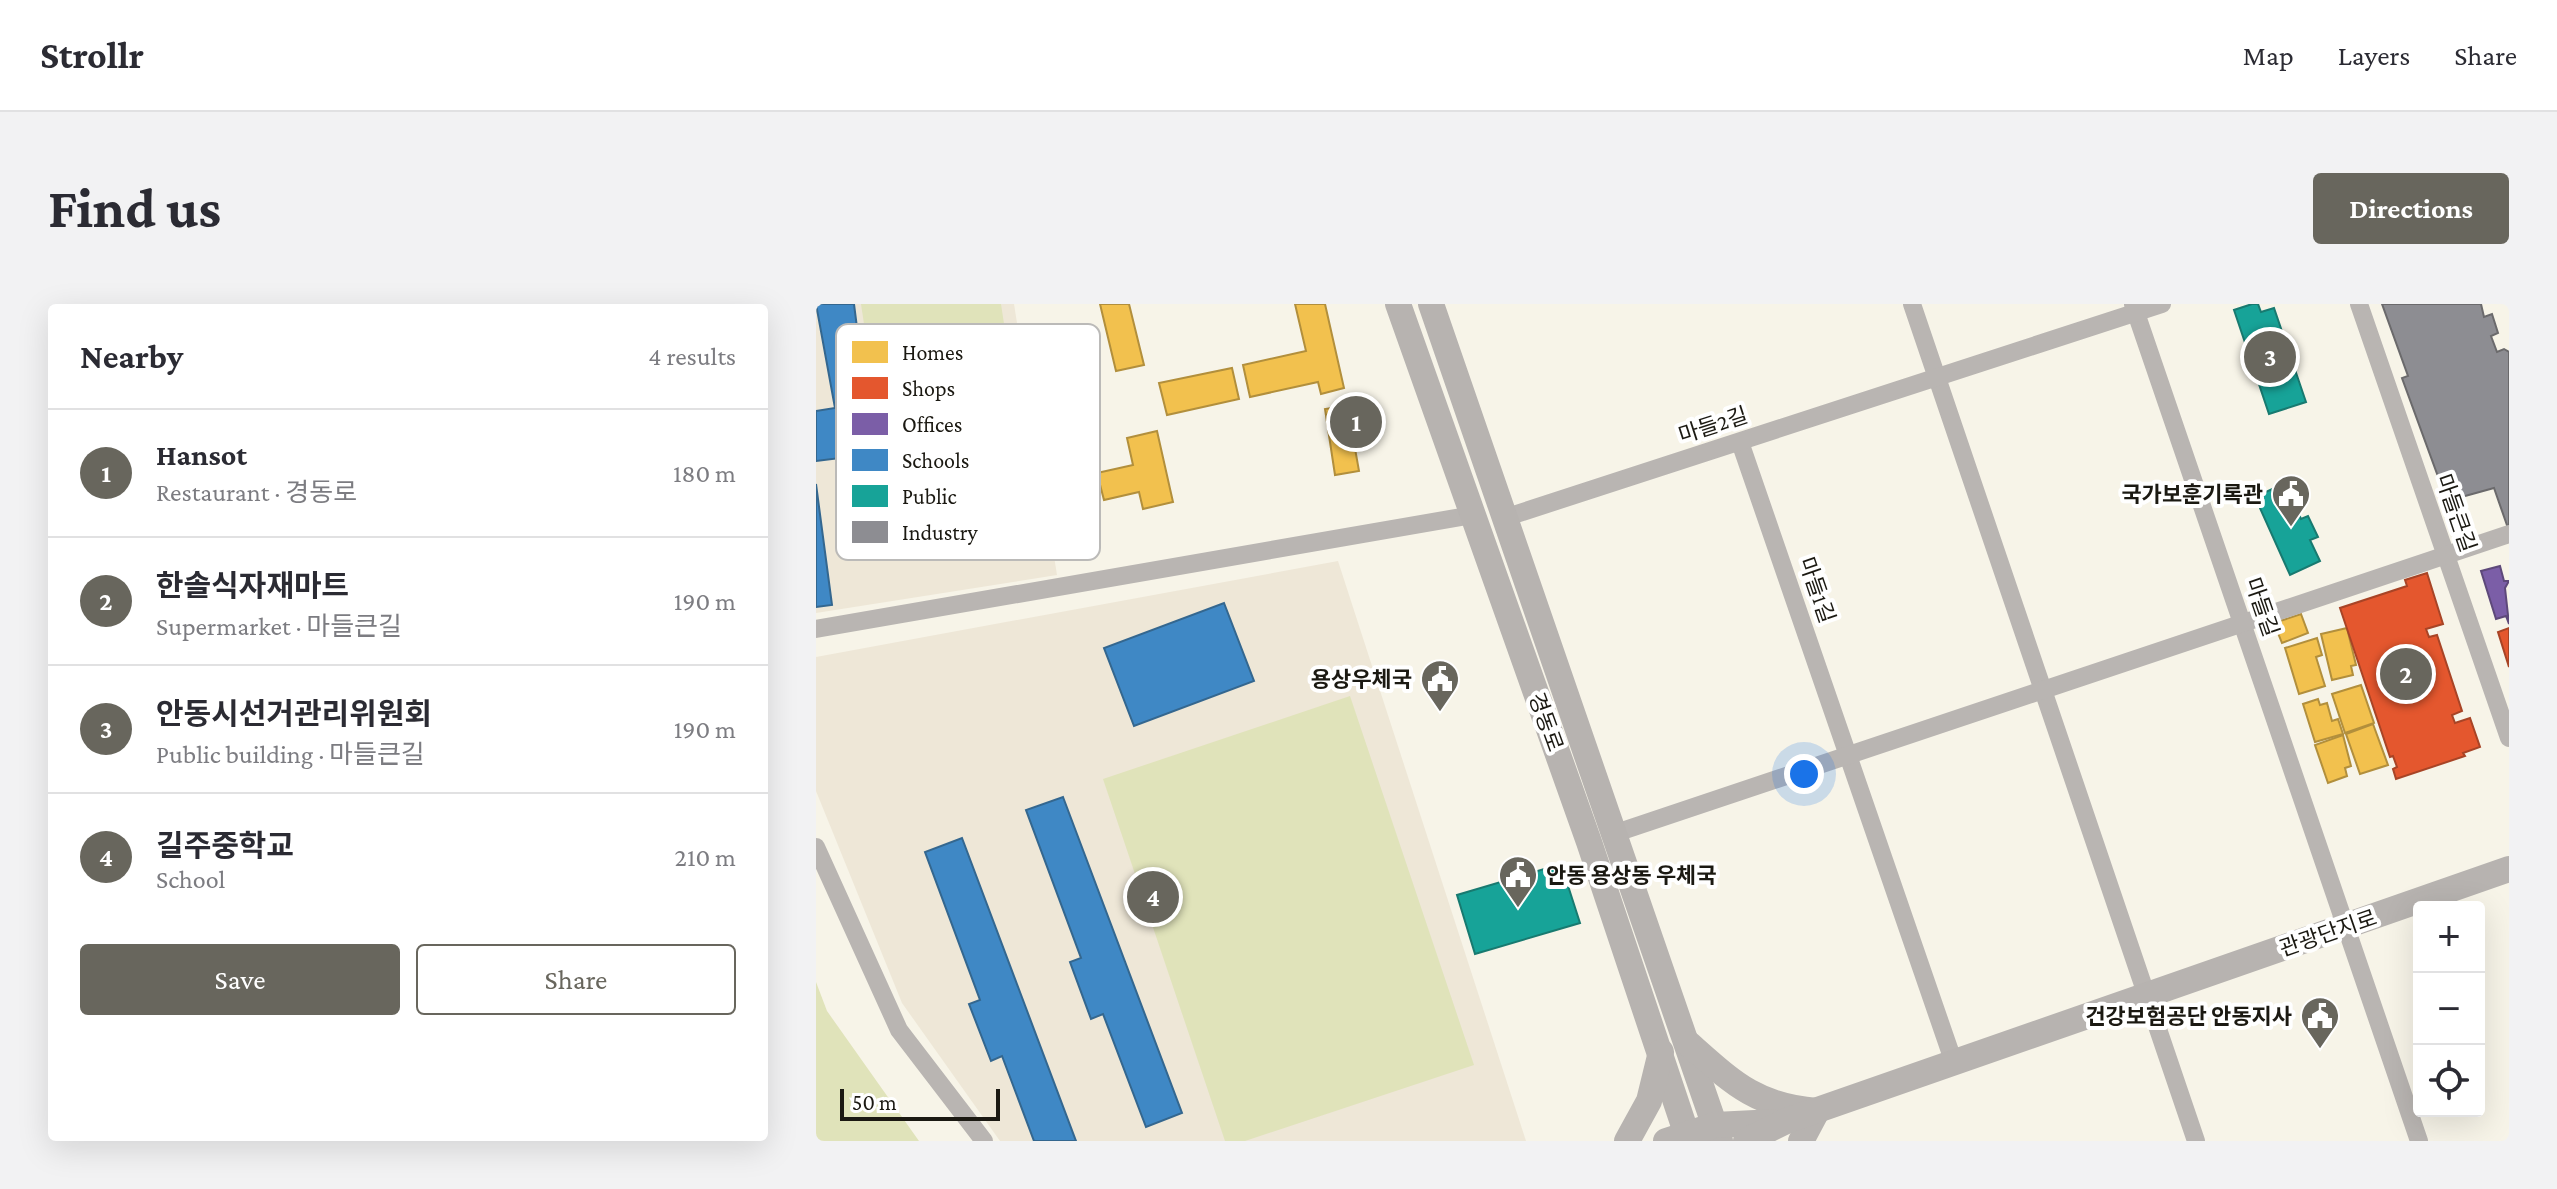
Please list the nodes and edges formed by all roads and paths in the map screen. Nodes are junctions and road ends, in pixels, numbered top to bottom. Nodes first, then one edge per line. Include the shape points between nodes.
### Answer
1 (1398, 304) edge
2 (1431, 304) edge
3 (1912, 304) edge
4 (2162, 304) edge
5 (2359, 304) edge
6 (2135, 308) edge
7 (1937, 377) junction
8 (1740, 442) junction
9 (1473, 515) junction
10 (1504, 518) junction
11 (2509, 534) edge
12 (2445, 554) junction
13 (2242, 623) junction
14 (816, 629) edge
15 (2043, 690) junction
16 (2509, 738) edge
17 (1848, 755) junction
18 (1616, 833) junction
19 (816, 847) edge
20 (2509, 869) edge
21 (2346, 926) junction
22 (2147, 996) junction
23 (1686, 1042) junction
24 (1661, 1052) junction
25 (1954, 1063) junction
26 (1817, 1111) junction
27 (1794, 1131) edge
28 (1717, 1133) edge
29 (1681, 1139) edge
30 (984, 1141) edge
31 (1627, 1141) edge
32 (1746, 1141) edge
33 (2196, 1141) edge
34 (2419, 1141) edge

1 - 9 street, 경동로
2 - 10 street, 경동로
3 - 7 street
4 - 6 street, 마들2길
5 - 12 street, 마들큰길
6 - 7 street, 마들2길
6 - 13 street, 마들길
7 - 8 street, 마들2길
7 - 15 street
8 - 10 street, 마들2길
8 - 17 street, 마들1길
9 - 14 street
9 - 24 street, 경동로
10 - 18 street, 경동로
11 - 12 street
12 - 13 street
12 - 16 street, 마들큰길
13 - 15 street
13 - 21 street, 마들길
15 - 17 street
15 - 22 street
17 - 18 street
17 - 25 street, 마들1길
18 - 23 street, 경동로
19 - 30 street via 899,1030
20 - 21 street, 관광단지로
21 - 22 street, 관광단지로
21 - 34 street, 마들길
22 - 25 street, 관광단지로
22 - 33 street
23 - 26 street via 1761,1101
23 - 28 street, 경동로
24 - 29 street, 경동로
24 - 31 street via 1649,1101
25 - 26 street, 관광단지로
26 - 27 street, 관광단지로
27 - 28 street
27 - 32 street
28 - 29 street

